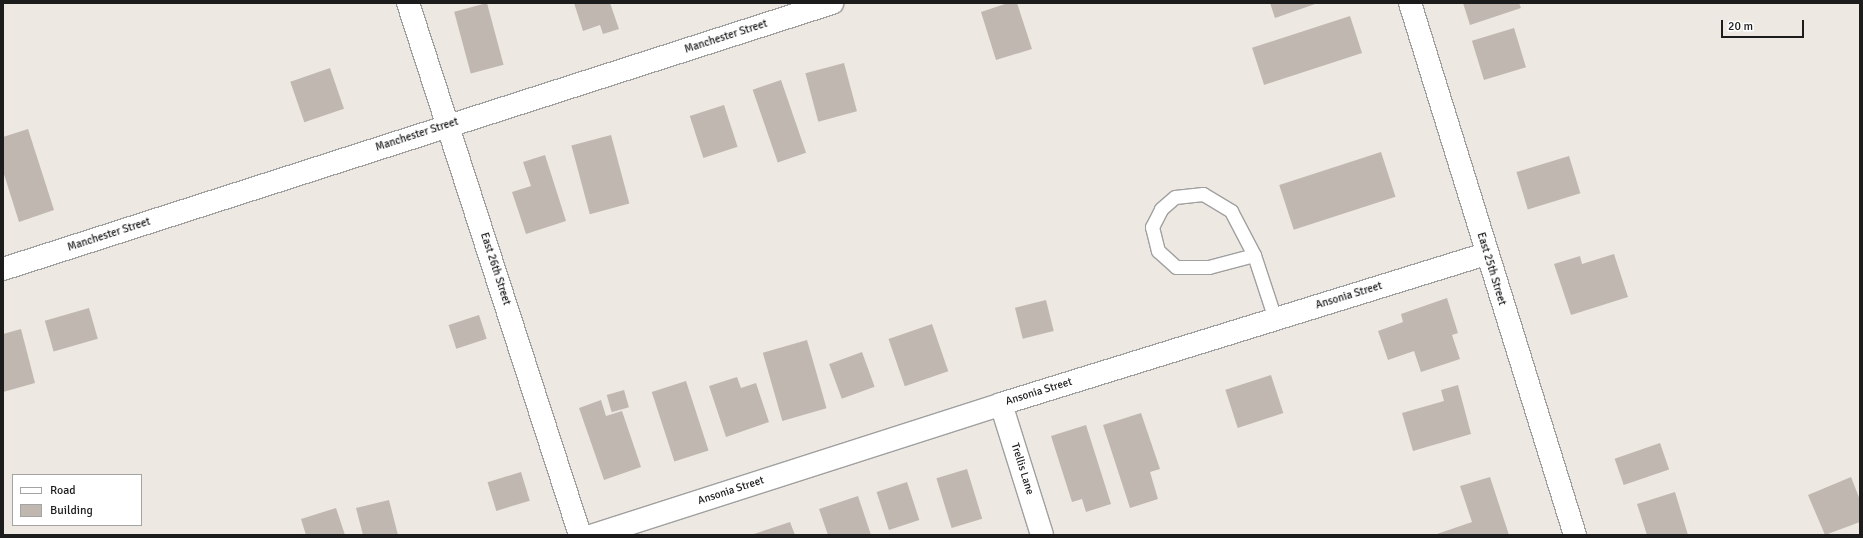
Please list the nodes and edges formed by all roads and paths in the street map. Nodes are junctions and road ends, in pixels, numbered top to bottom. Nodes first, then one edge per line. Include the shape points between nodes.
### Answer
1 (408, 3) edge
2 (832, 3) edge
3 (1410, 3) edge
4 (448, 125) junction
5 (1486, 254) junction
6 (1254, 256) junction
7 (3, 269) edge
8 (1275, 319) junction
9 (1001, 404) junction
10 (580, 535) edge
11 (594, 535) edge
12 (1042, 535) edge
13 (1575, 535) edge

1 - 4 street, East 26th Street
2 - 4 street, Manchester Street
3 - 5 street, East 25th Street
4 - 7 street, Manchester Street
4 - 10 street, East 26th Street
5 - 8 street, Ansonia Street
5 - 13 street, East 25th Street
6 - 6 lane via 1231,211 1203,194 1175,197 1161,209 1152,227 1158,251 1176,267 1209,267
6 - 8 lane
8 - 9 street, Ansonia Street
9 - 11 street, Ansonia Street
9 - 12 street, Trellis Lane

